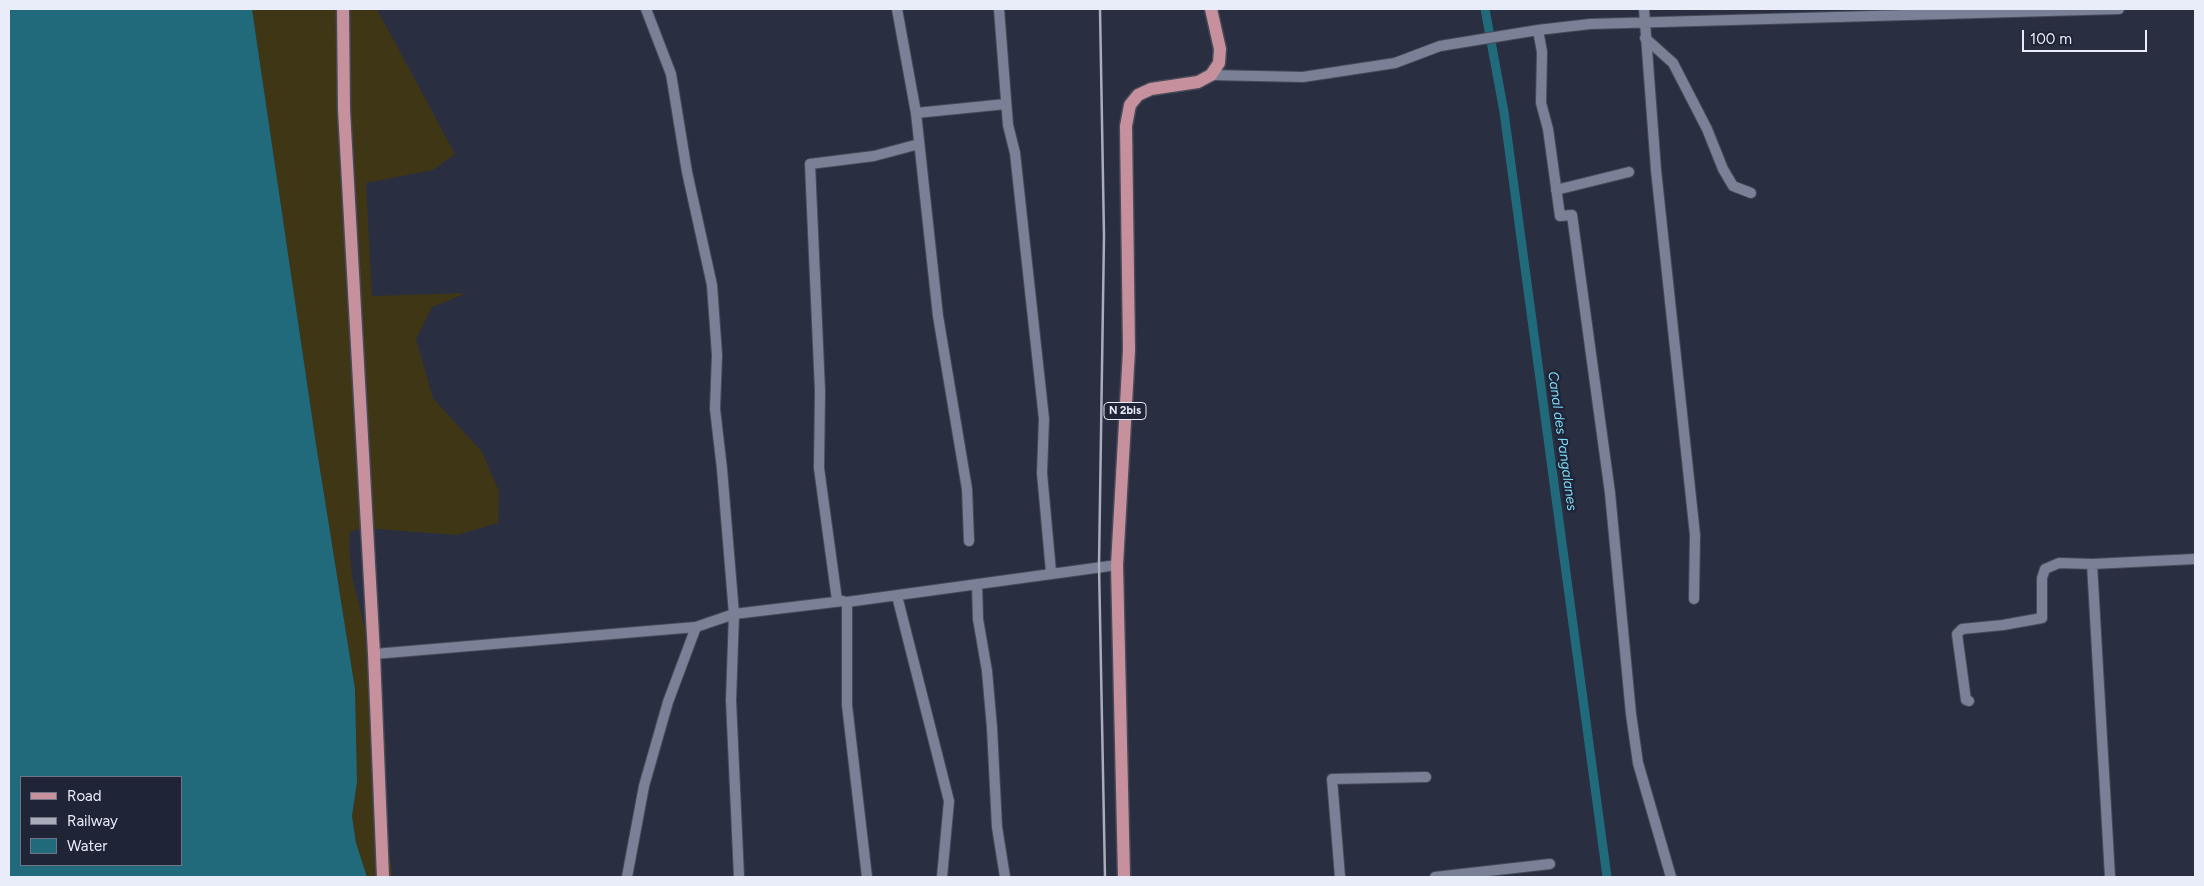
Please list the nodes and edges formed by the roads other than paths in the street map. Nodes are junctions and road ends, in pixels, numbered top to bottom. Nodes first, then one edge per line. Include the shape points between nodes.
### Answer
1 (343, 9) edge
2 (646, 9) edge
3 (897, 9) edge
4 (999, 9) edge
5 (1212, 9) edge
6 (1644, 9) edge
7 (2119, 9) edge
8 (1984, 11) edge
9 (1834, 14) edge
10 (1645, 24) junction
11 (1538, 30) junction
12 (1646, 38) junction
13 (1211, 75) junction
14 (1006, 104) junction
15 (916, 113) junction
16 (919, 144) junction
17 (1628, 172) dead end
18 (1556, 190) junction
19 (1751, 193) dead end
20 (969, 542) dead end
21 (2195, 558) edge
22 (1117, 564) junction
23 (2092, 564) junction
24 (1051, 572) junction
25 (977, 584) junction
26 (897, 596) junction
27 (1694, 599) dead end
28 (842, 601) junction
29 (734, 614) junction
30 (696, 627) junction
31 (374, 654) junction
32 (1969, 701) dead end
33 (1426, 777) dead end
34 (1550, 864) dead end
35 (383, 877) edge
36 (627, 877) edge
37 (739, 877) edge
38 (868, 877) edge
39 (942, 877) edge
40 (1004, 877) edge
41 (1124, 877) edge
42 (1340, 877) edge
43 (1435, 877) edge
44 (1671, 877) edge
45 (2110, 877) edge

1 - 31 main road via 344,110
2 - 29 street via 671,74 687,172 712,285 717,355 715,410
3 - 15 street
4 - 14 street
5 - 13 main road via 1220,49 1219,63
6 - 10 street
7 - 8 street
8 - 9 street
9 - 10 street
10 - 11 street via 1590,24
10 - 12 street
11 - 13 street via 1440,46 1395,63 1303,78
11 - 18 street via 1542,52 1541,103
12 - 19 street via 1673,63 1708,129 1722,169 1733,186
12 - 27 street via 1656,170 1695,535
13 - 22 main road, N 2bis via 1198,82 1150,88 1130,105 1127,119 1129,350
14 - 15 street
14 - 24 street via 1015,153 1044,419 1042,473
15 - 16 street
16 - 20 street via 938,316 968,489
16 - 28 street via 874,156 810,164 820,391 819,468
17 - 18 street
18 - 44 street via 1560,216 1572,215 1574,225 1610,493 1638,763
21 - 23 street
22 - 24 street
22 - 41 main road, N 2bis
23 - 32 street via 2060,562 2045,569 2042,618 1962,629 1957,634 1966,700
23 - 45 street
24 - 25 street
25 - 26 street
25 - 40 street
26 - 28 street
26 - 39 street via 949,802
28 - 29 street
28 - 38 street via 846,705
29 - 30 street
29 - 37 street via 731,700
30 - 31 street
30 - 36 street via 668,702 644,786
31 - 35 main road
33 - 42 street via 1332,779
34 - 43 street

